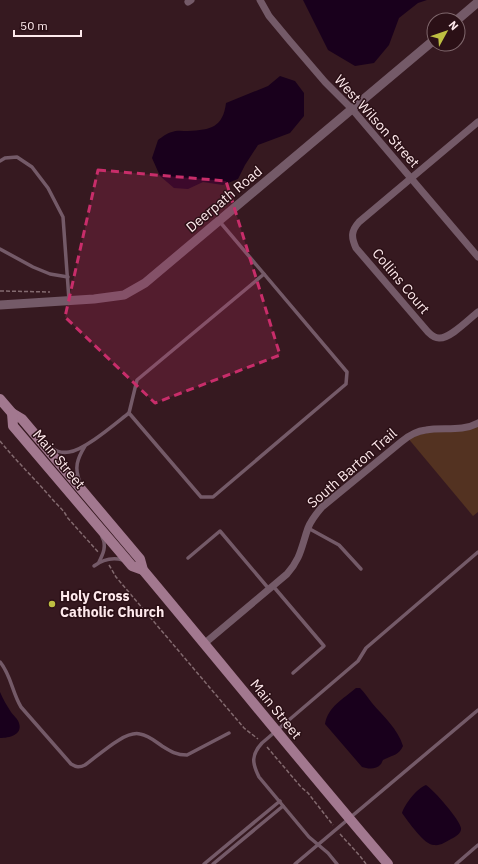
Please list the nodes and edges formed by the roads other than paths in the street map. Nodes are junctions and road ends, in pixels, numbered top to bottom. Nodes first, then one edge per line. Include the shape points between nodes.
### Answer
1 (260, 0) edge
2 (478, 2) edge
3 (466, 12) edge
4 (426, 47) edge
5 (352, 109) junction
6 (478, 122) edge
7 (0, 161) edge
8 (412, 178) junction
9 (219, 221) junction
10 (0, 249) edge
11 (478, 257) edge
12 (264, 274) junction
13 (68, 277) junction
14 (69, 301) junction
15 (0, 305) edge
16 (478, 312) edge
17 (0, 399) edge
18 (12, 413) junction
19 (129, 413) junction
20 (478, 423) edge
21 (41, 440) junction
22 (85, 446) junction
23 (84, 491) junction
24 (97, 525) junction
25 (308, 528) junction
26 (478, 552) edge
27 (188, 558) dead end
28 (99, 562) junction
29 (128, 562) junction
30 (94, 566) dead end
31 (361, 569) dead end
32 (143, 570) junction
33 (271, 588) junction
34 (205, 643) junction
35 (0, 662) edge
36 (294, 673) dead end
37 (478, 710) edge
38 (276, 731) junction
39 (230, 733) dead end
40 (280, 802) junction
41 (283, 806) junction
42 (350, 818) junction
43 (318, 845) junction
44 (478, 845) edge
45 (385, 862) edge
46 (335, 863) edge
47 (204, 864) edge
48 (212, 864) edge
49 (294, 864) edge
50 (456, 864) edge

1 - 5 street, West Wilson Street via 269,16 289,40
2 - 3 street
4 - 5 street, Deerpath Road
5 - 8 street, West Wilson Street
5 - 9 street, Deerpath Road
6 - 8 street
7 - 13 lane via 17,157 32,167 48,188 63,217
8 - 11 street, West Wilson Street
8 - 16 street, Collins Court via 354,227 352,241 434,337 451,334
9 - 12 lane
9 - 14 street, Deerpath Road via 145,283 124,294
10 - 13 lane via 33,268
12 - 19 lane via 137,380
12 - 19 lane via 347,372 346,384 213,497 201,497
13 - 14 lane
14 - 15 street, Deerpath Road
17 - 18 main road, Main Street
18 - 21 main road, Main Street via 22,419
18 - 24 main road, Main Street via 13,426
19 - 22 lane
20 - 25 street, South Barton Trail via 464,428 425,430 407,437 322,508
21 - 22 lane via 61,452 72,452
21 - 23 main road, Main Street
22 - 23 lane via 76,467
23 - 32 main road, Main Street via 140,559
24 - 28 lane via 105,542
24 - 29 main road, Main Street
25 - 31 lane via 339,545
25 - 33 street, South Barton Trail via 295,565
26 - 38 lane via 366,648 358,661
27 - 33 lane via 220,531
28 - 29 lane via 114,558
28 - 30 lane
29 - 32 main road, Main Street
32 - 34 main road, Main Street
33 - 34 street, South Barton Trail
33 - 36 lane via 324,646
34 - 38 main road, Main Street
35 - 39 lane via 6,669 16,698 22,707 75,767 85,765 131,734 140,733 148,736 180,755
37 - 42 lane
38 - 40 lane via 255,750 253,759 259,777
38 - 42 main road, Main Street
40 - 41 lane
40 - 47 lane
41 - 43 lane
41 - 48 lane
42 - 43 lane
42 - 45 main road, Main Street
43 - 46 lane
43 - 49 lane
44 - 50 lane

